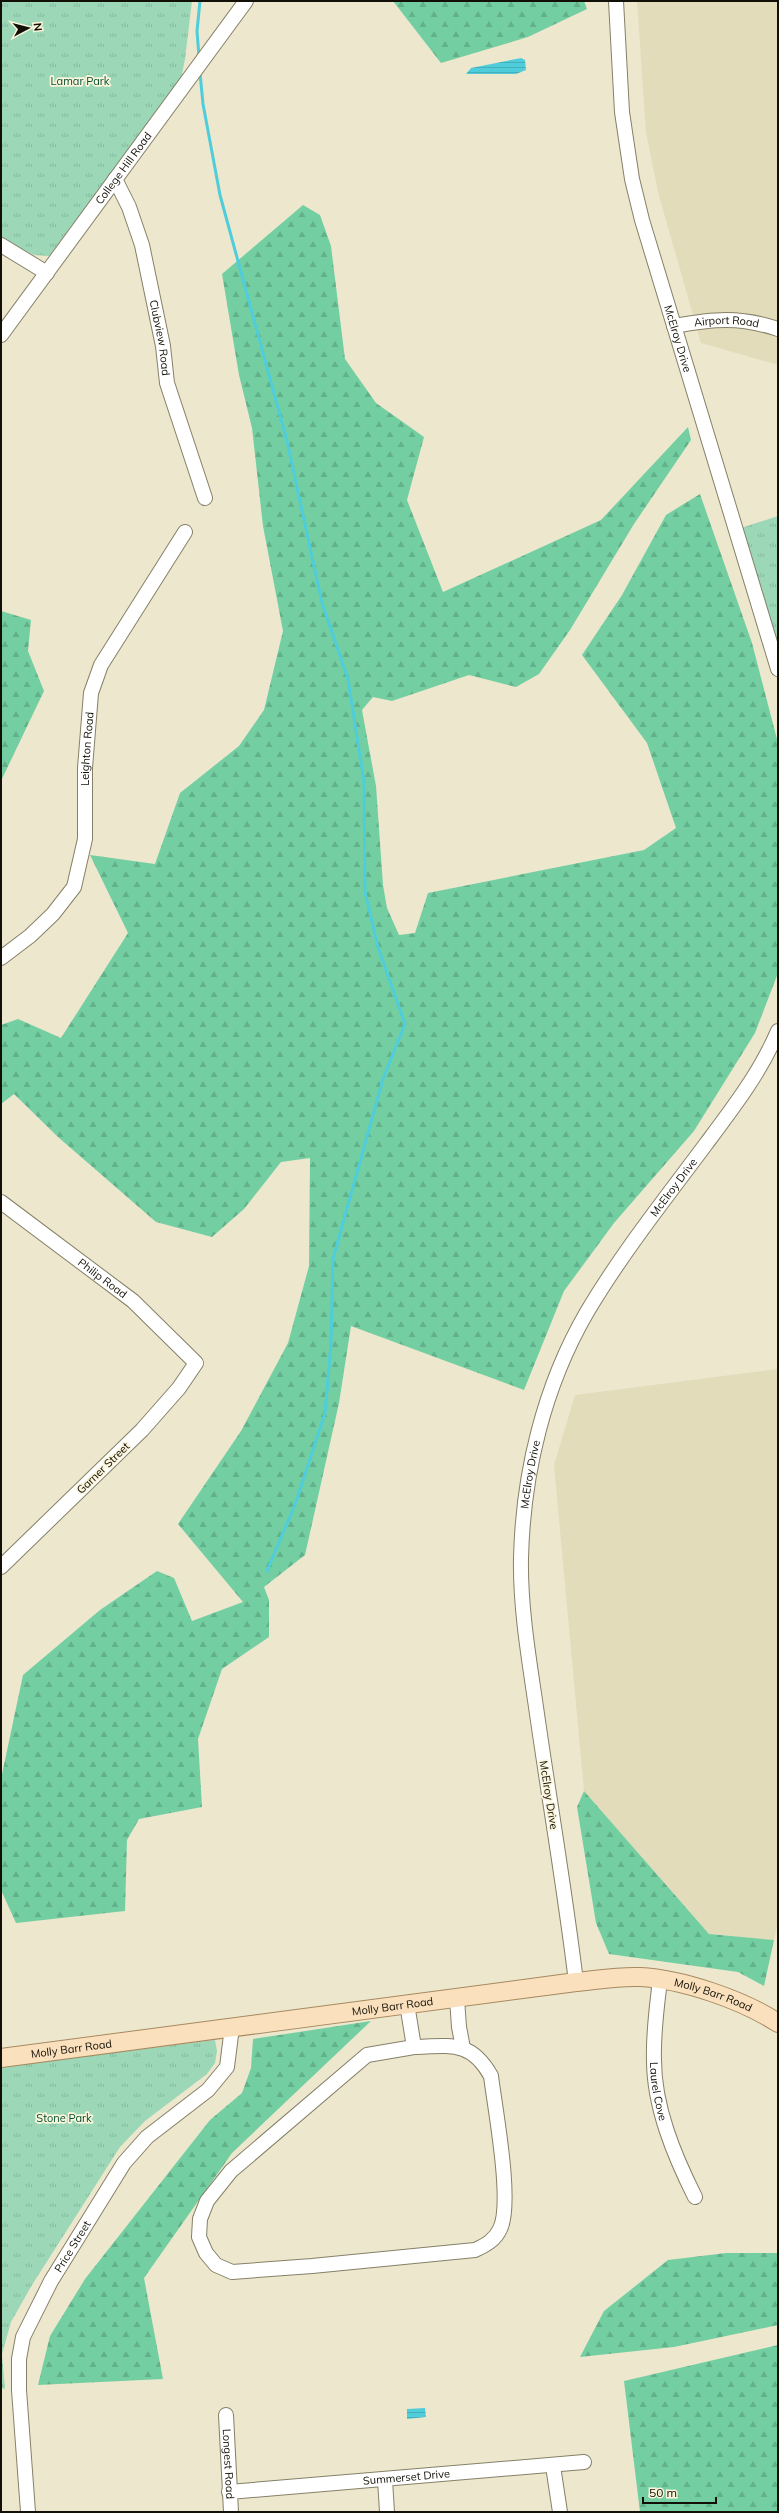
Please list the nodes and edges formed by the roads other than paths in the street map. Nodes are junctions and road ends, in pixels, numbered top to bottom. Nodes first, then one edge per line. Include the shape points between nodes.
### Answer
1 (246, 1) edge
2 (616, 1) edge
3 (114, 179) junction
4 (1, 245) edge
5 (47, 273) junction
6 (674, 326) junction
7 (778, 329) edge
8 (1, 336) edge
9 (205, 498) dead end
10 (185, 532) dead end
11 (778, 669) edge
12 (1, 958) edge
13 (778, 1031) edge
14 (1, 1202) edge
15 (196, 1363) joint
16 (1, 1566) edge
17 (660, 1980) junction
18 (576, 1982) junction
19 (457, 1999) junction
20 (407, 2004) junction
21 (778, 2023) edge
22 (232, 2027) junction
23 (414, 2048) junction
24 (464, 2048) junction
25 (1, 2058) edge
26 (695, 2197) dead end
27 (226, 2415) dead end
28 (584, 2462) dead end
29 (553, 2466) junction
30 (385, 2480) junction
31 (230, 2492) junction
32 (28, 2512) edge
33 (231, 2512) edge
34 (387, 2512) edge
35 (560, 2512) edge

1 - 3 street, College Hill Road
2 - 6 street, McElroy Drive via 622,112 632,179
3 - 5 street, College Hill Road
3 - 9 street, Clubview Road via 129,207 142,245 163,346 167,383
4 - 5 street
5 - 8 street, College Hill Road
6 - 7 street, Airport Road via 714,319 740,319
6 - 11 street, McElroy Drive
10 - 12 street, Leighton Road via 101,665 91,693 85,768 85,839 74,887 53,914
13 - 18 street, McElroy Drive via 766,1059 737,1102 620,1261 586,1314 561,1363 540,1426 526,1490 521,1561 528,1648
14 - 15 street, Philip Road via 133,1301
15 - 16 street, Garner Street via 179,1388 142,1430
17 - 18 main road, Molly Barr Road via 640,1977
17 - 21 main road, Molly Barr Road via 696,1988
17 - 26 street, Laurel Cove via 654,2060 658,2094 677,2160
18 - 19 main road, Molly Barr Road
19 - 20 main road, Molly Barr Road
19 - 24 street
20 - 22 main road, Molly Barr Road
20 - 23 street
22 - 25 main road, Molly Barr Road
22 - 32 street, Price Street via 227,2067 208,2090 147,2137 124,2163 51,2281 23,2337 19,2359 19,2390
23 - 24 street
23 - 24 street via 367,2055 231,2171 207,2201 200,2219 199,2237 206,2253 216,2265 232,2272 312,2266 475,2250 491,2242 500,2228 506,2203 491,2076 483,2062
27 - 31 street, Longest Road
28 - 29 street, Summerset Drive
29 - 30 street, Summerset Drive
29 - 35 street
30 - 31 street, Summerset Drive
30 - 34 street
31 - 33 street, Longest Road

